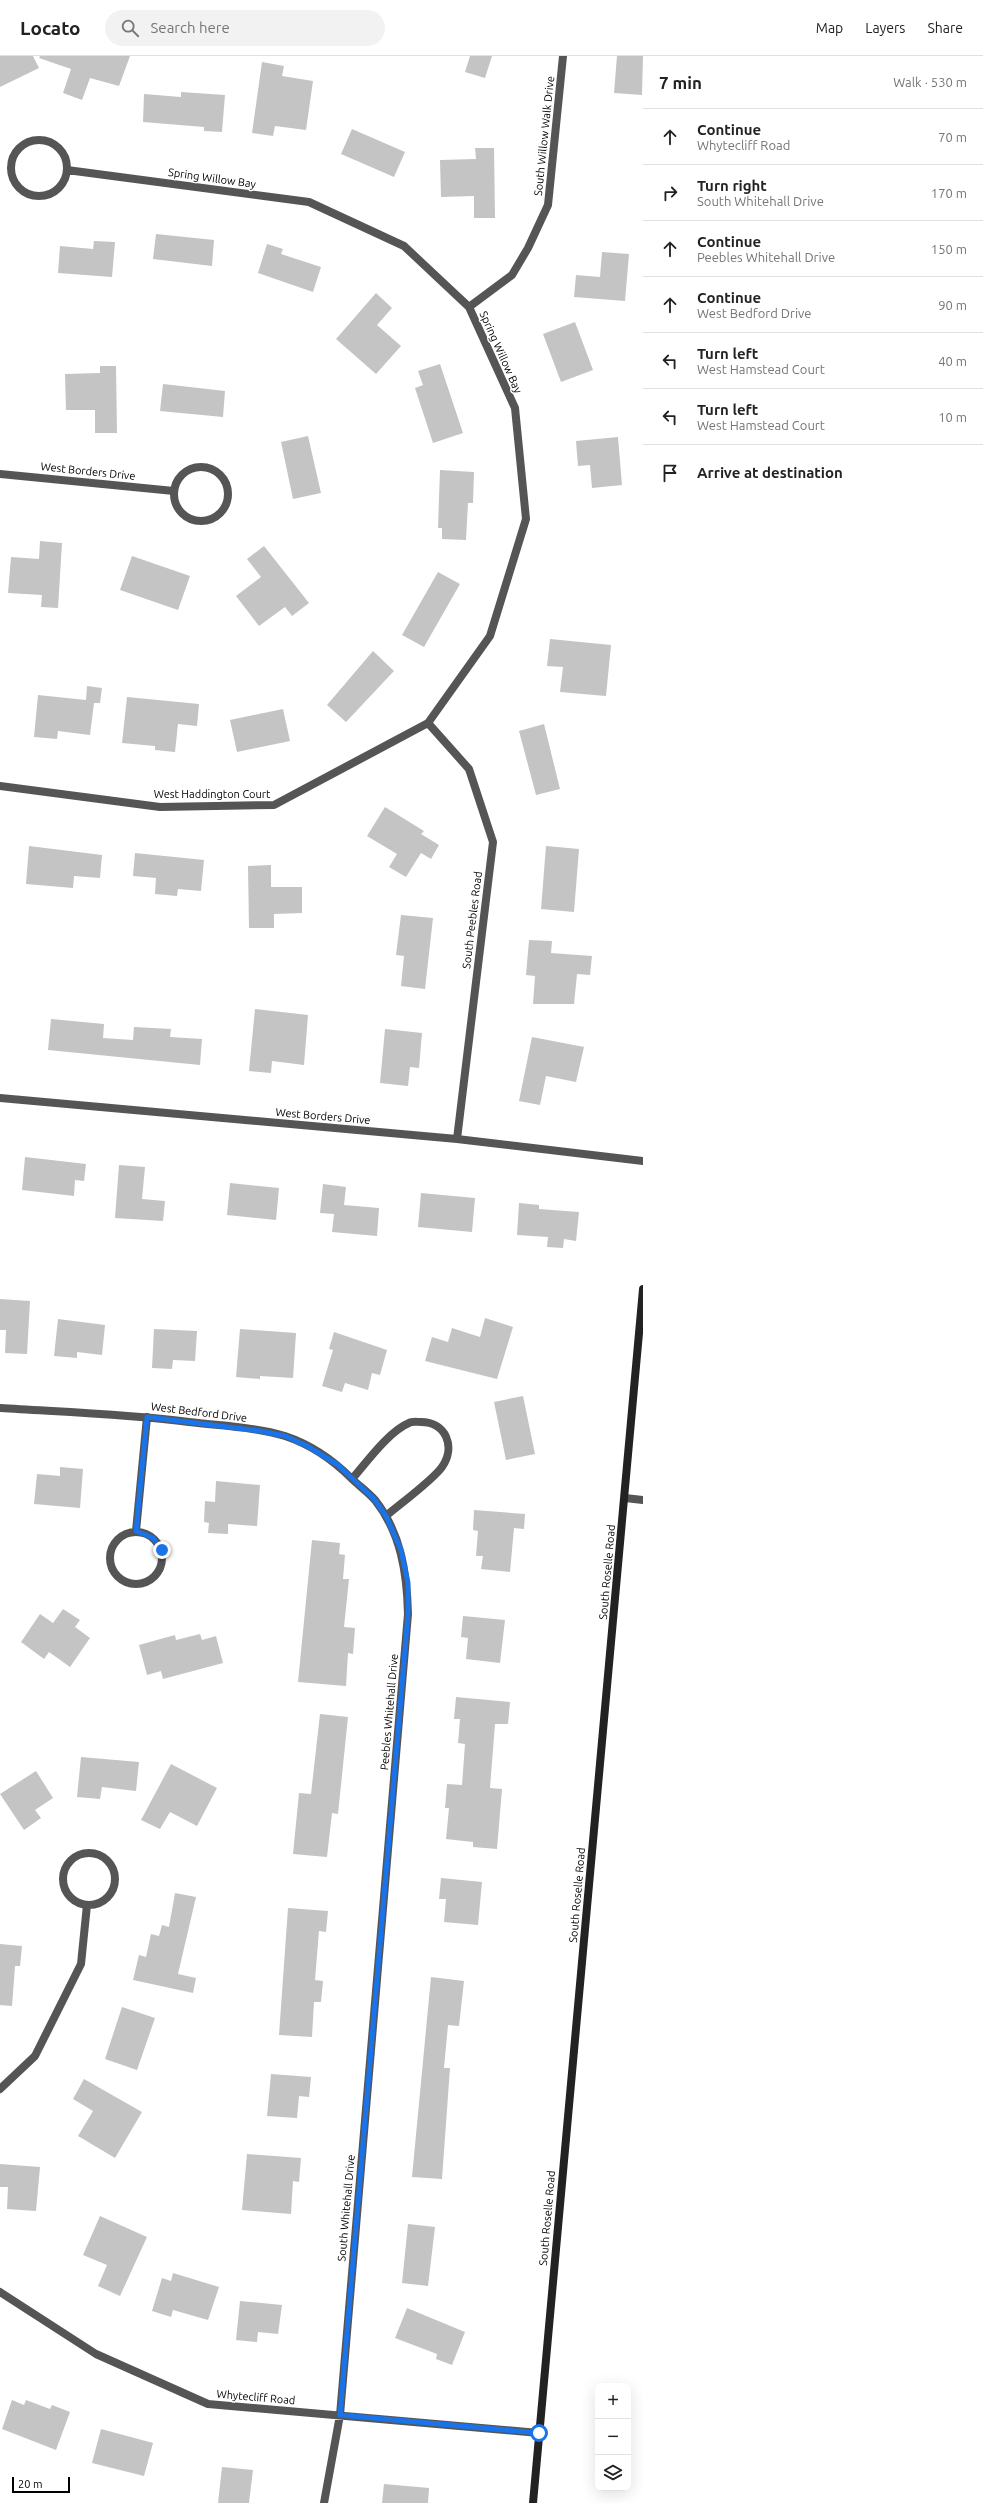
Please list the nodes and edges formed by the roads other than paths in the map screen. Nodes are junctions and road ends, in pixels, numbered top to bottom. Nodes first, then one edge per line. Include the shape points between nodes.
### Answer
1 (563, 56) edge
2 (67, 170) junction
3 (469, 307) junction
4 (0, 474) edge
5 (174, 491) junction
6 (428, 723) junction
7 (0, 786) edge
8 (0, 1098) edge
9 (457, 1139) junction
10 (643, 1161) edge
11 (643, 1289) edge
12 (0, 1408) edge
13 (147, 1417) junction
14 (352, 1479) junction
15 (624, 1498) junction
16 (374, 1499) joint
17 (643, 1500) edge
18 (386, 1516) junction
19 (136, 1531) junction
20 (87, 1905) junction
21 (382, 1913) joint
22 (0, 2089) edge
23 (0, 2292) edge
24 (340, 2415) junction
25 (539, 2433) junction
26 (324, 2503) edge
27 (533, 2503) edge

1 - 3 street, South Willow Walk Drive via 548,205 512,276
2 - 2 street via 60,149 40,140 30,141 20,147 13,155 11,166 12,177 18,186 26,193 37,196 57,189 64,180
2 - 3 street, Spring Willow Bay via 309,202 404,246
3 - 6 street, Spring Willow Bay via 515,408 526,519 490,636
4 - 5 street, West Borders Drive
5 - 5 street via 180,511 188,518 198,521 209,520 219,515 226,507 229,496 223,476 214,469 204,466 193,467 184,472 177,480
6 - 7 street, West Haddington Court via 274,805 160,807
6 - 9 street, South Peebles Road via 469,769 493,842
8 - 9 street, West Borders Drive
9 - 10 street, West Borders Drive
11 - 15 main road, South Roselle Road
12 - 13 street, West Bedford Drive
13 - 14 street, West Bedford Drive via 285,1436 338,1465
13 - 19 street
14 - 16 street, West Bedford Drive
14 - 18 street via 392,1435 409,1422 431,1422 442,1429 449,1441 448,1454 441,1468
15 - 17 street
15 - 25 main road, South Roselle Road
16 - 18 street, Peebles Whitehall Drive
18 - 21 street, Peebles Whitehall Drive via 401,1550 408,1583 408,1614
19 - 19 street via 119,1538 110,1553 111,1568 116,1576 126,1583 135,1585 154,1578 161,1568 163,1559 160,1545 153,1538
20 - 20 street via 97,1904 106,1899 113,1891 116,1881 110,1862 102,1855 92,1853 81,1854 72,1859 63,1876 64,1886 69,1895 77,1902
20 - 22 street via 81,1964 35,2056
21 - 24 street, South Whitehall Drive
23 - 24 street, Whytecliff Road via 96,2354 208,2404
24 - 25 street, Whytecliff Road
24 - 26 street, South Whitehall Drive
25 - 27 main road, South Roselle Road

